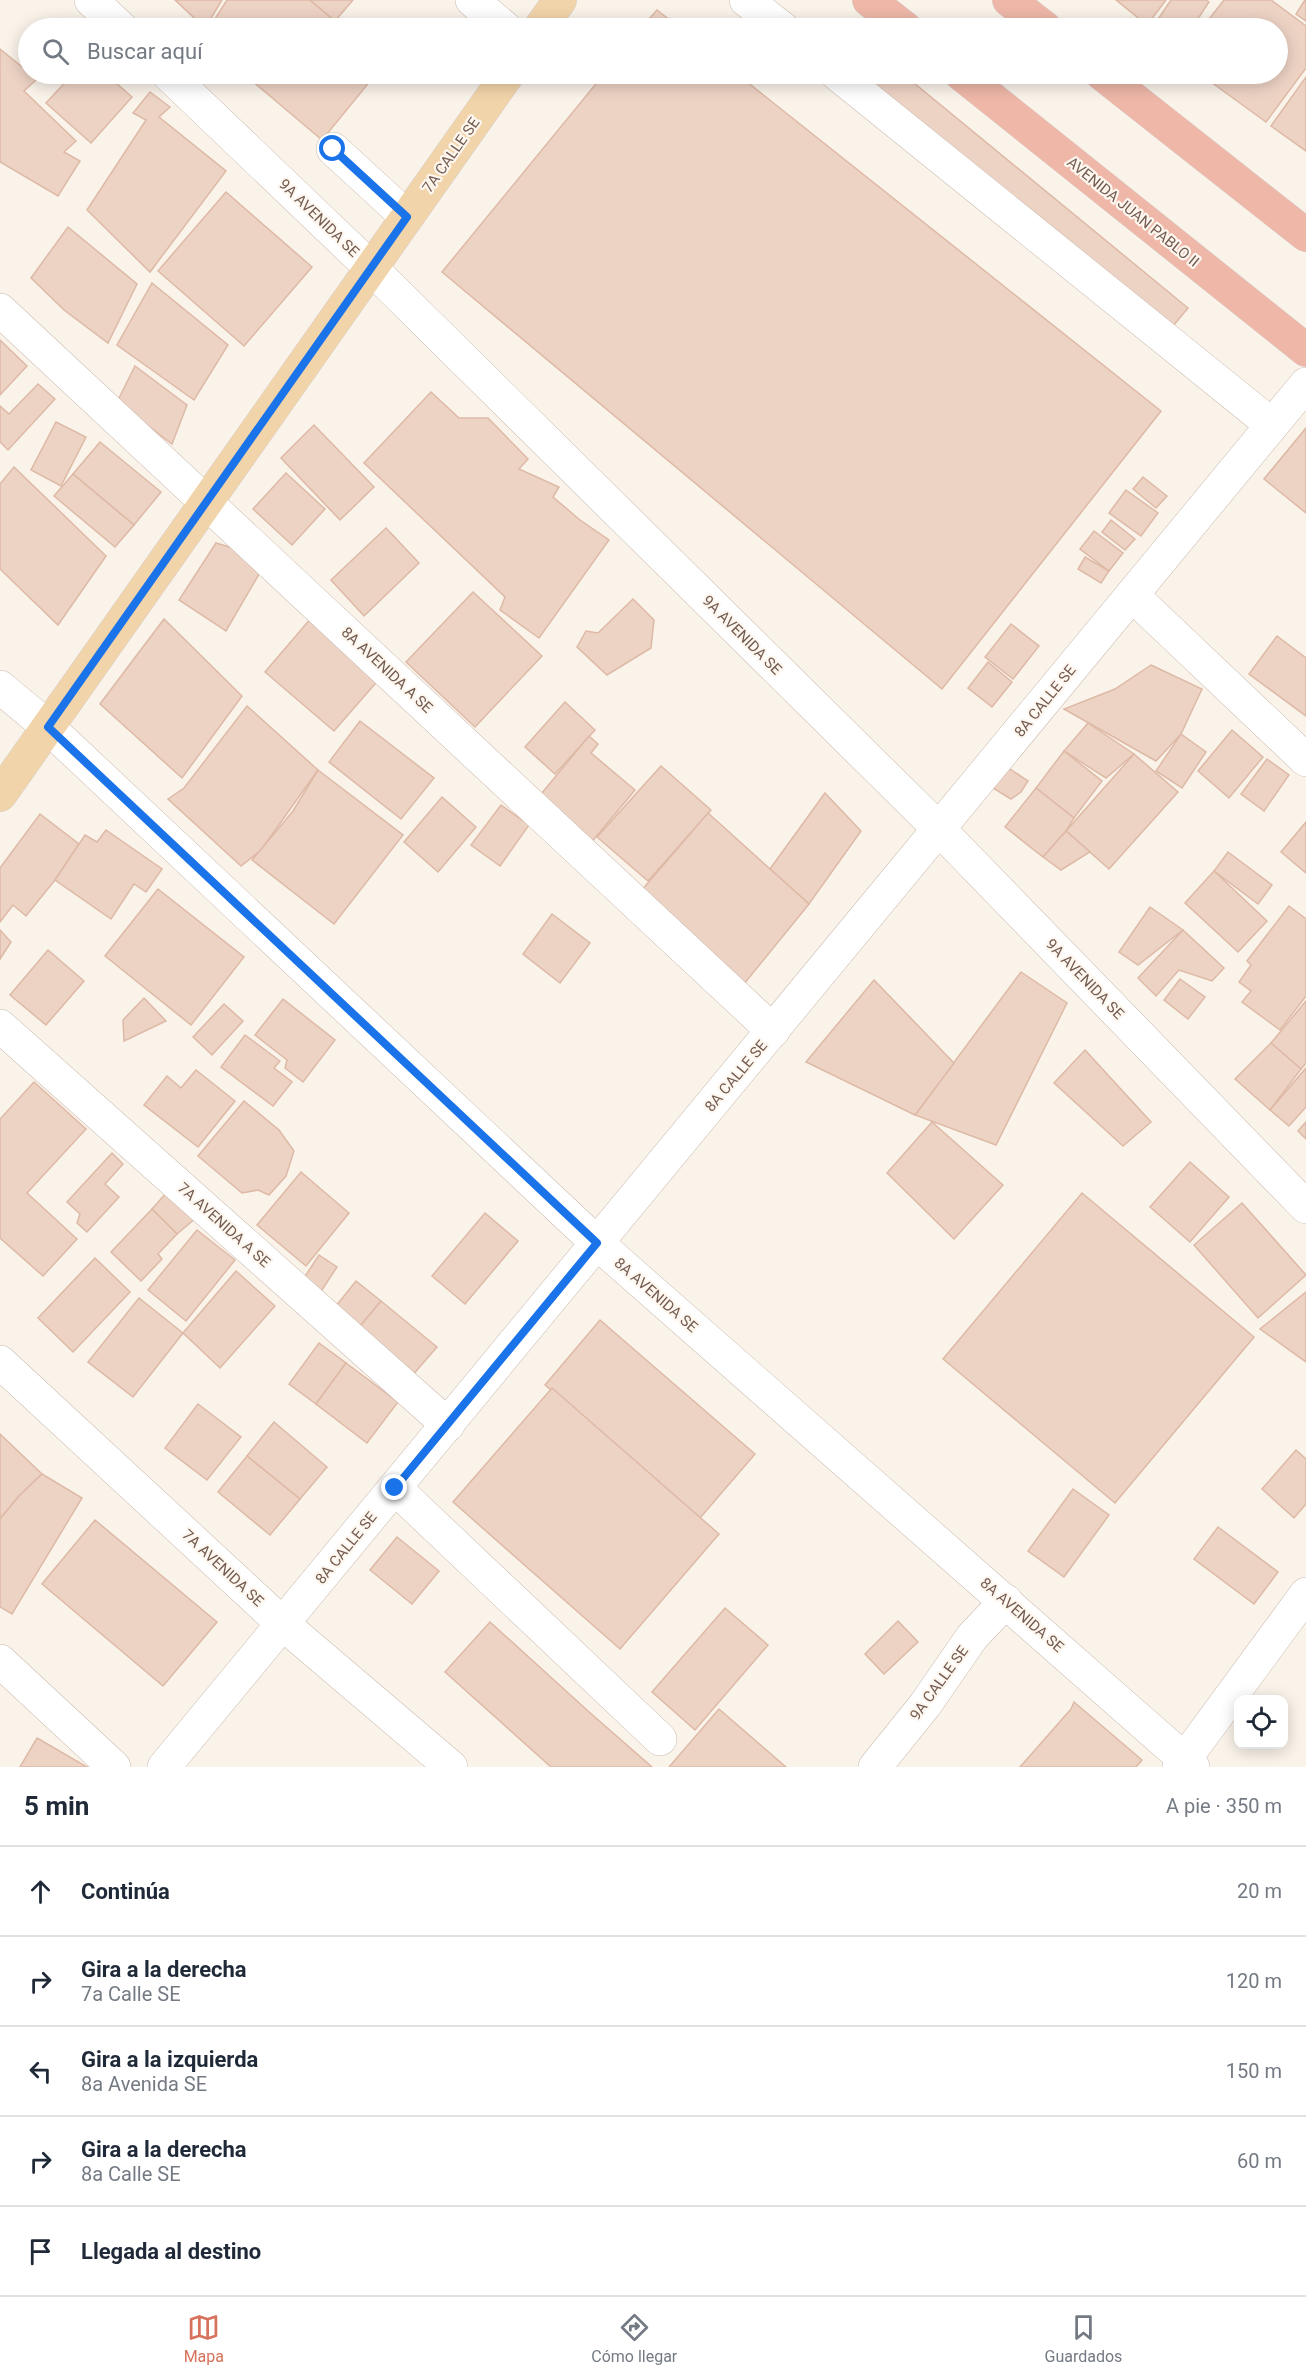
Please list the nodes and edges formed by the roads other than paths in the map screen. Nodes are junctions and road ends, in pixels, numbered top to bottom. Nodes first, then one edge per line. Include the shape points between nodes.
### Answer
1 (91, 0) edge
2 (472, 0) edge
3 (560, 0) edge
4 (746, 0) edge
5 (869, 0) edge
6 (1009, 0) edge
7 (110, 18) edge
8 (493, 18) edge
9 (547, 18) edge
10 (769, 18) edge
11 (892, 18) edge
12 (1032, 18) edge
13 (178, 84) edge
14 (501, 84) edge
15 (849, 84) edge
16 (974, 84) edge
17 (1115, 84) edge
18 (333, 149) dead end
19 (407, 217) junction
20 (1306, 235) edge
21 (371, 268) junction
22 (0, 310) edge
23 (1306, 350) edge
24 (1306, 384) edge
25 (1272, 424) junction
26 (207, 501) junction
27 (1132, 595) junction
28 (0, 687) edge
29 (48, 727) junction
30 (1306, 760) edge
31 (0, 795) edge
32 (939, 829) junction
33 (0, 1026) edge
34 (773, 1031) junction
35 (1306, 1207) edge
36 (597, 1243) junction
37 (0, 1362) edge
38 (448, 1425) junction
39 (395, 1488) junction
40 (1306, 1594) edge
41 (1005, 1601) junction
42 (284, 1624) junction
43 (0, 1661) edge
44 (660, 1739) dead end
45 (1186, 1765) edge
46 (114, 1767) edge
47 (164, 1767) edge
48 (451, 1767) edge
49 (874, 1767) edge

1 - 7 street
2 - 8 street
3 - 9 main road
4 - 10 street
5 - 11 highway
6 - 12 highway
13 - 21 street, 9A AVENIDA SE
14 - 19 main road, 7A CALLE SE
15 - 25 street
16 - 23 highway, AVENIDA JUAN PABLO II
17 - 20 highway
18 - 19 street
19 - 21 main road, 7A CALLE SE
21 - 26 main road, 7A CALLE SE
21 - 32 street, 9A AVENIDA SE
22 - 26 street, 8A AVENIDA A SE
24 - 25 street, 8A CALLE SE
25 - 27 street, 8A CALLE SE
26 - 29 main road, 7A CALLE SE
26 - 34 street, 8A AVENIDA A SE
27 - 30 street
27 - 32 street, 8A CALLE SE
28 - 29 street, 8A AVENIDA SE
29 - 31 main road, 7A CALLE SE
29 - 36 street, 8A AVENIDA SE
32 - 34 street, 8A CALLE SE
32 - 35 street, 9A AVENIDA SE
33 - 38 street, 7A AVENIDA A SE
34 - 36 street, 8A CALLE SE
36 - 38 street, 8A CALLE SE
36 - 41 street, 8A AVENIDA SE
37 - 42 street, 7A AVENIDA SE
38 - 39 street, 8A CALLE SE
39 - 42 street, 8A CALLE SE
39 - 44 street
40 - 45 street
41 - 45 street, 8A AVENIDA SE
41 - 49 street, 9A CALLE SE via 972,1637 926,1705
42 - 47 street, 8A CALLE SE
42 - 48 street, 7A AVENIDA SE
43 - 46 street

